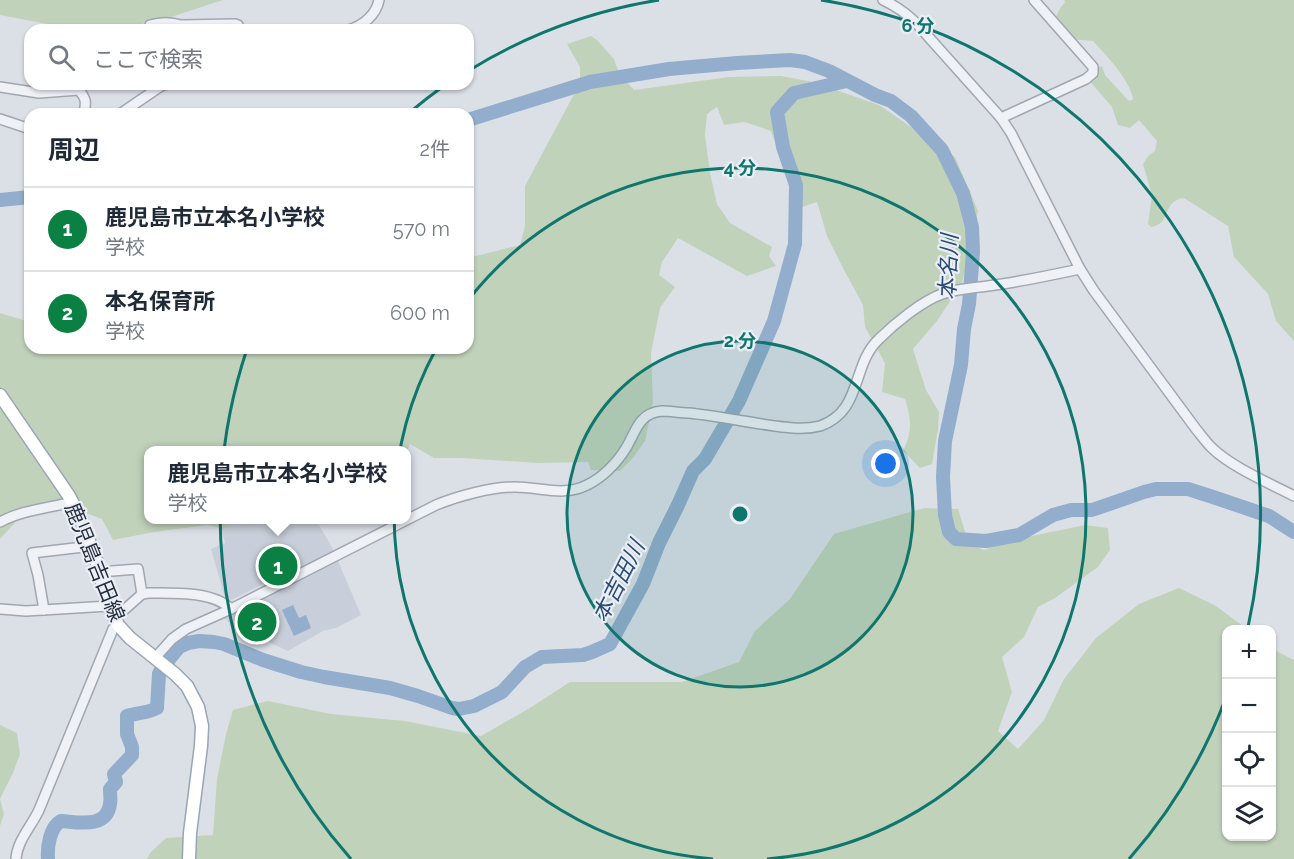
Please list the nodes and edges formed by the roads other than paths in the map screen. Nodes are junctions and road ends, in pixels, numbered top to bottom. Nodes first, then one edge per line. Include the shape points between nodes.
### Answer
1 (380, 0) edge
2 (883, 0) edge
3 (1034, 0) edge
4 (154, 24) edge
5 (178, 24) edge
6 (361, 24) edge
7 (0, 87) edge
8 (79, 90) edge
9 (79, 90) edge
10 (155, 90) edge
11 (85, 108) edge
12 (129, 108) edge
13 (1001, 118) junction
14 (0, 119) edge
15 (24, 127) edge
16 (1080, 270) junction
17 (0, 395) edge
18 (1294, 496) edge
19 (72, 502) junction
20 (411, 518) edge
21 (0, 522) edge
22 (399, 524) edge
23 (92, 546) junction
24 (99, 572) junction
25 (142, 594) junction
26 (0, 609) edge
27 (231, 609) junction
28 (44, 610) junction
29 (114, 616) junction
30 (158, 660) junction
31 (16, 859) edge
32 (189, 859) edge

1 - 6 street via 374,14
2 - 13 street via 912,19
3 - 13 street via 1093,67 1093,74
4 - 5 street
7 - 9 street via 39,93
8 - 11 street via 85,97
10 - 12 street
13 - 16 street
14 - 15 street
16 - 18 street via 1212,448
16 - 20 street via 960,289 927,301 870,349 849,402 830,421 809,428 790,428 722,416 660,411 641,421 616,462 587,485 561,492 502,488 448,500
17 - 19 main road, 鹿児島吉田線
19 - 21 street
19 - 23 main road, 鹿児島吉田線
22 - 27 street
23 - 24 main road, 鹿児島吉田線
23 - 28 street via 32,553
24 - 25 street via 138,569
24 - 29 main road, 鹿児島吉田線
25 - 27 street via 195,594
25 - 29 street
26 - 28 street
27 - 30 street via 179,633
28 - 29 street
29 - 30 main road, 鹿児島吉田線 via 130,638
29 - 31 street via 113,629
30 - 32 main road, 鹿児島吉田線 via 187,686 202,726

